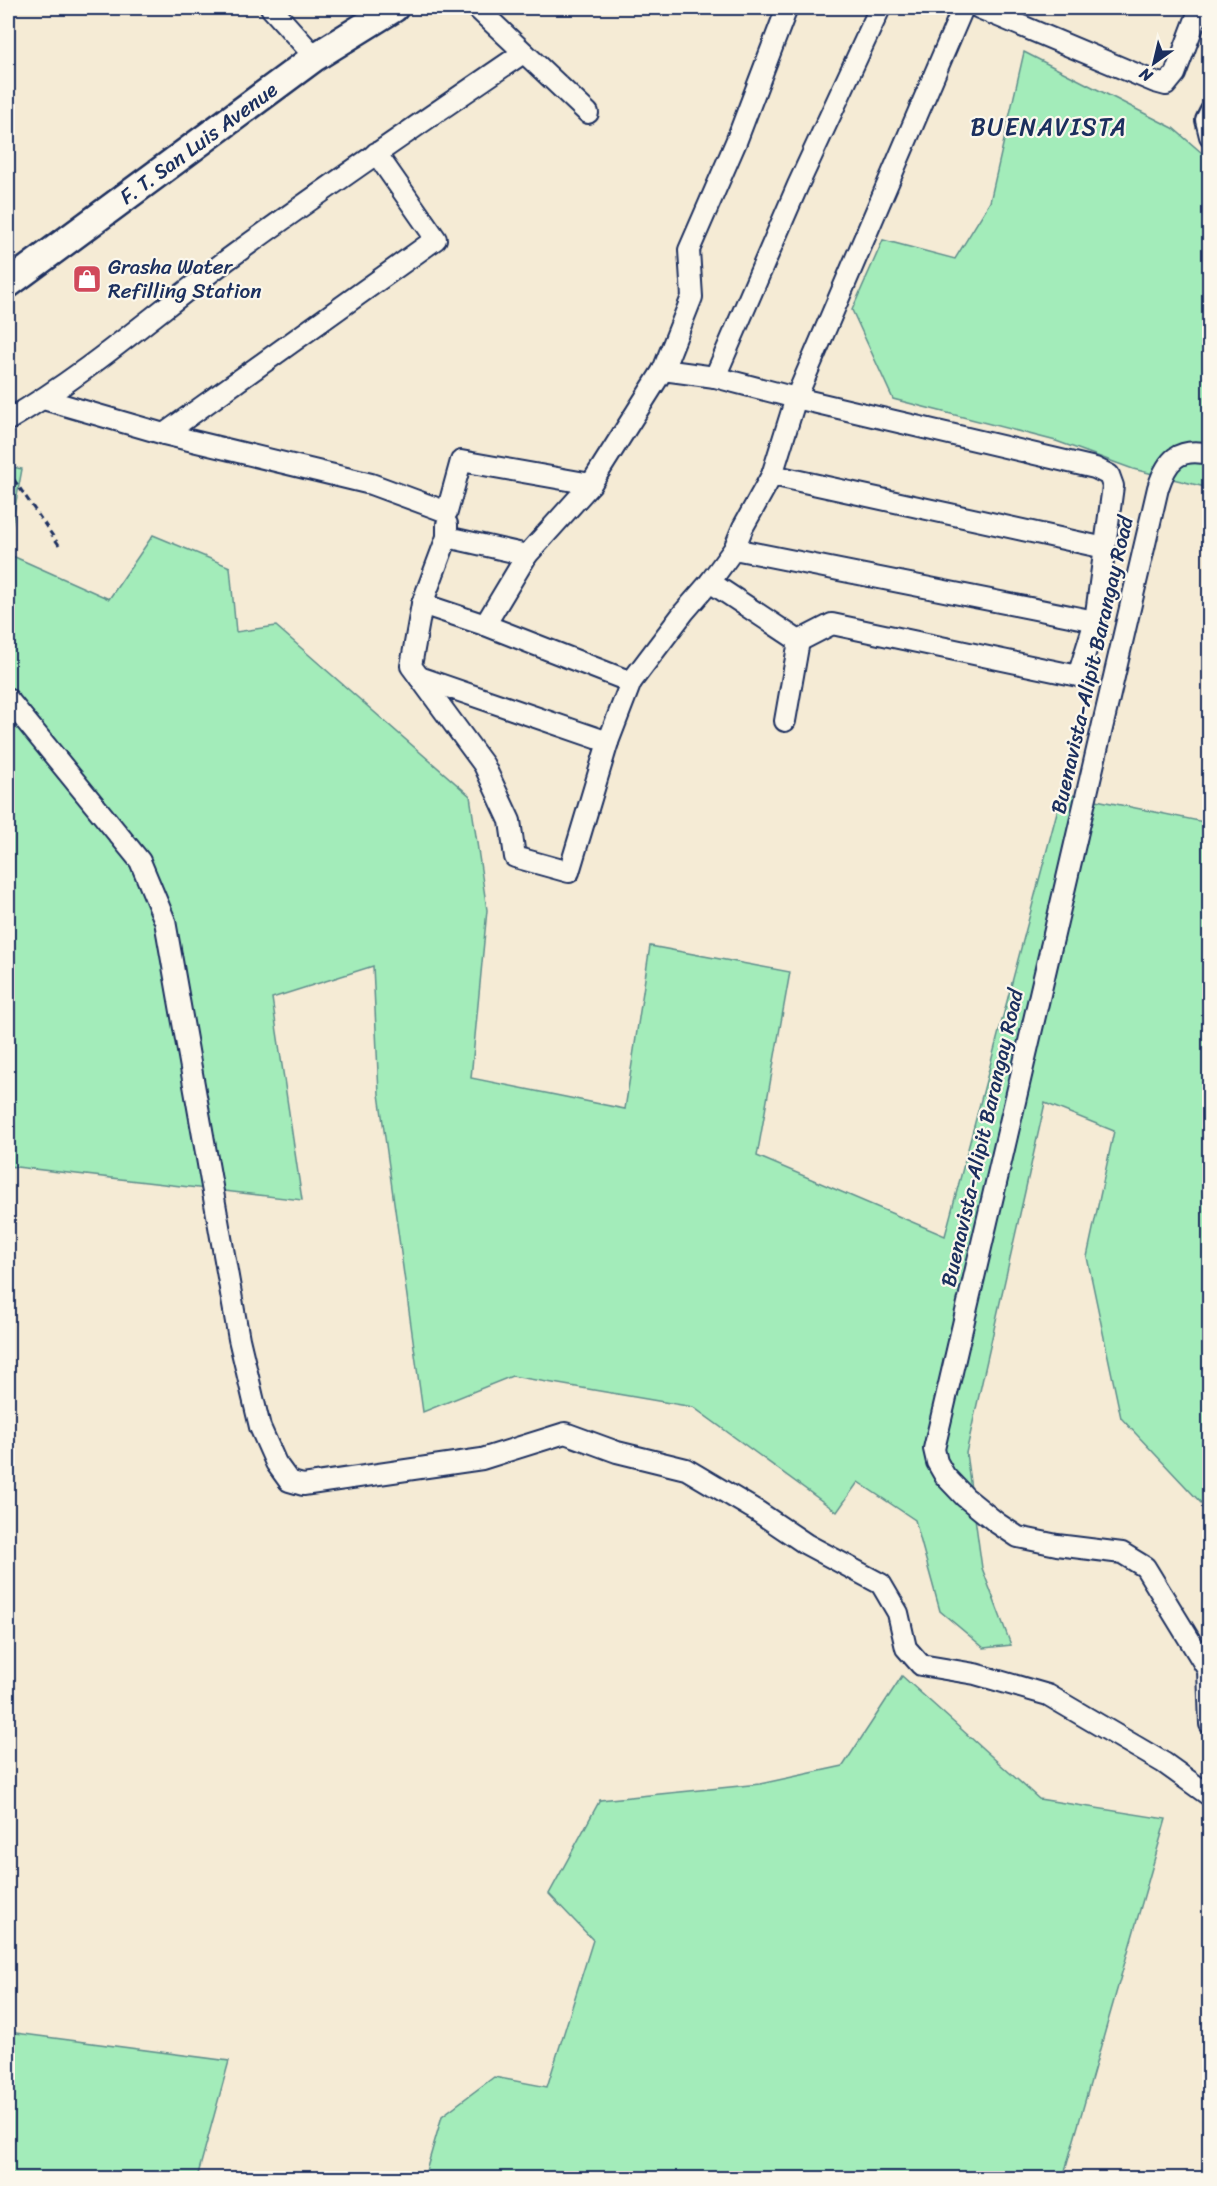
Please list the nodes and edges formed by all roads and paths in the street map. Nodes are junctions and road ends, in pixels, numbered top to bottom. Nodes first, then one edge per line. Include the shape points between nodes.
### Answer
1 (271, 8) edge
2 (394, 8) edge
3 (477, 8) edge
4 (787, 8) edge
5 (880, 8) edge
6 (963, 8) edge
7 (979, 8) edge
8 (1200, 8) edge
9 (523, 53) junction
10 (315, 57) junction
11 (1209, 112) edge
12 (588, 113) dead end
13 (1209, 136) edge
14 (375, 153) junction
15 (8, 284) edge
16 (663, 370) junction
17 (715, 377) junction
18 (43, 399) junction
19 (796, 399) junction
20 (8, 420) edge
21 (164, 434) junction
22 (1209, 454) edge
23 (8, 471) edge
24 (772, 475) junction
25 (591, 484) junction
26 (447, 512) junction
27 (447, 537) junction
28 (58, 545) dead end
29 (1105, 548) junction
30 (734, 549) junction
31 (527, 555) junction
32 (710, 582) junction
33 (422, 604) junction
34 (1095, 621) junction
35 (485, 625) junction
36 (800, 641) junction
37 (419, 676) junction
38 (631, 682) junction
39 (8, 699) edge
40 (785, 722) dead end
41 (608, 742) junction
42 (1209, 1724) edge
43 (1209, 1796) edge

1 - 10 street
2 - 10 main road, F. T. San Luis Avenue
3 - 9 street
4 - 16 street via 736,142 689,250 692,297
5 - 17 street
6 - 19 street
7 - 8 street via 1166,85 1175,74
9 - 12 street
9 - 14 street
10 - 15 main road, F. T. San Luis Avenue
11 - 13 street
14 - 18 street
14 - 21 street via 436,239
16 - 17 street
16 - 25 street
17 - 19 street
18 - 20 street
18 - 21 street
19 - 24 street
19 - 29 street via 1095,468 1109,475 1113,486
21 - 26 street via 371,484
22 - 42 street, Buenavista-Alipit Barangay Road via 1196,451 1179,455 1164,468 1158,488 934,1449 945,1476 965,1497 1018,1537 1122,1553 1145,1567 1208,1670
23 - 28 path
24 - 29 street
24 - 30 street
25 - 26 street via 461,461
25 - 31 street
26 - 27 street
27 - 31 street
27 - 33 street
29 - 34 street
30 - 32 street
30 - 34 street
31 - 35 street
32 - 36 street
32 - 38 street
33 - 35 street
33 - 37 street via 411,666
34 - 36 street via 1078,676 832,624
35 - 38 street
36 - 40 street
37 - 41 street
37 - 41 street via 484,765 510,821 515,857 568,873
38 - 41 street
39 - 43 street via 140,861 165,921 239,1339 260,1427 289,1481 303,1485 482,1459 565,1433 617,1452 686,1469 806,1544 881,1584 898,1613 906,1648 921,1665 975,1674 1047,1695 1164,1763

